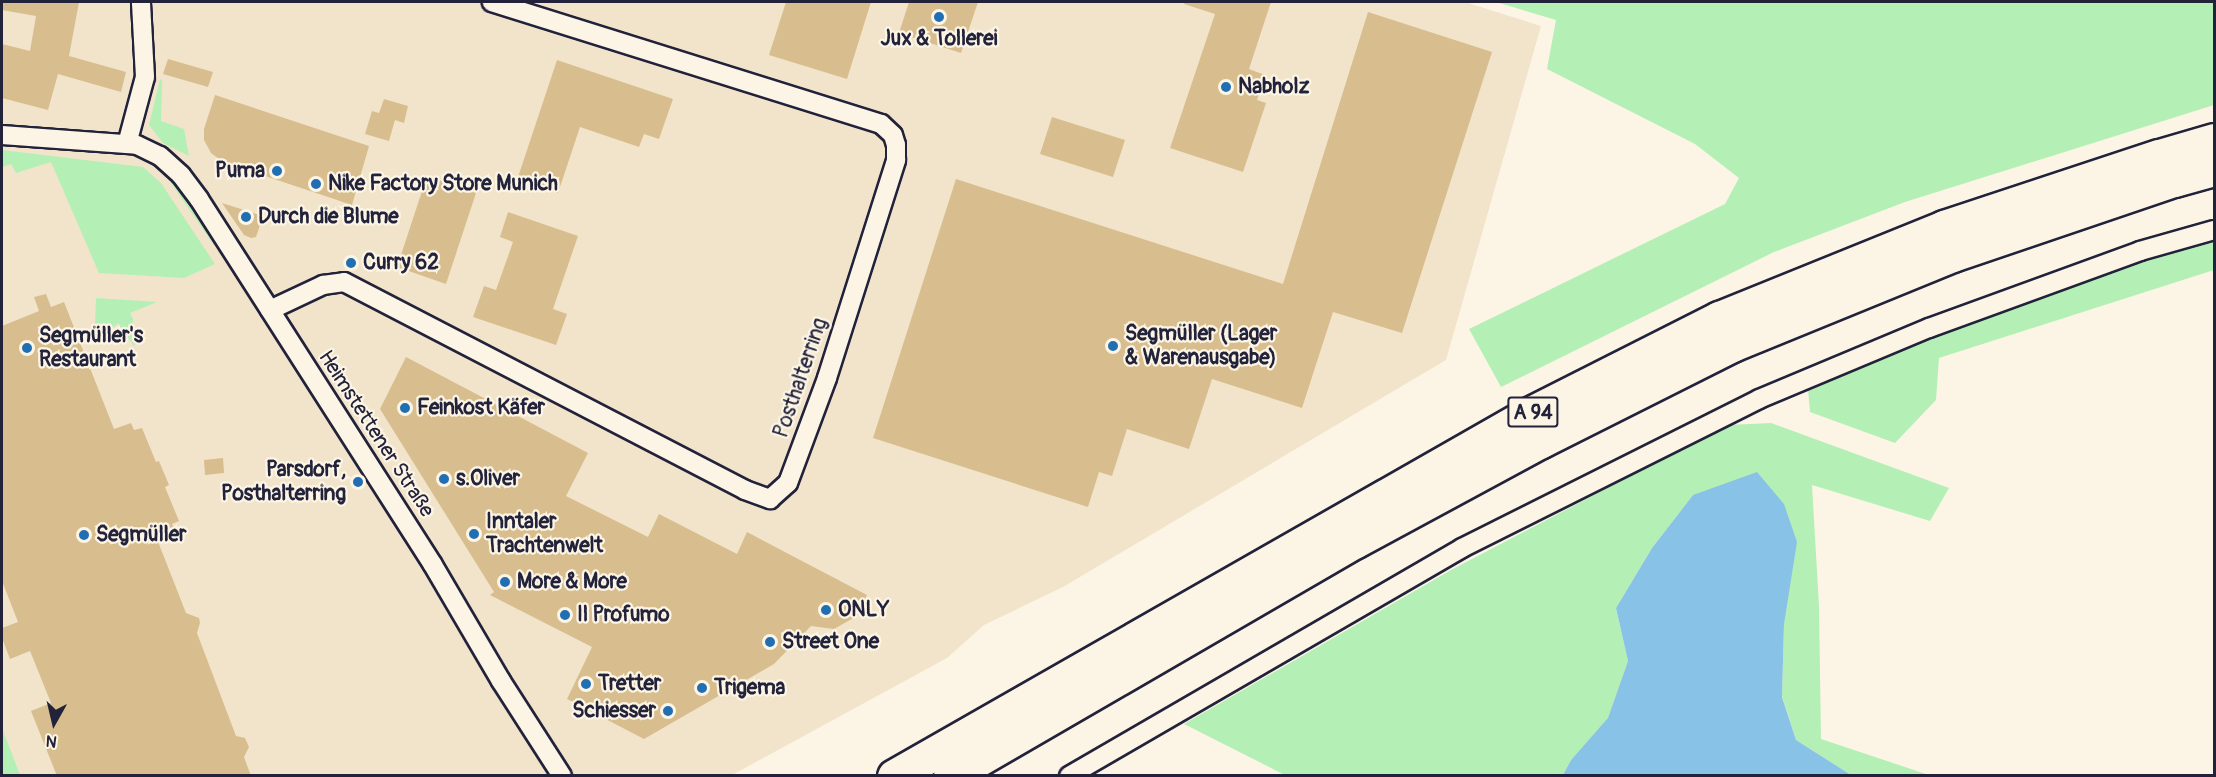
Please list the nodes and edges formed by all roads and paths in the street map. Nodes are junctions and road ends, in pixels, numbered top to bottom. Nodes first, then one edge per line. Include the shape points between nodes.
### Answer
1 (141, 2) edge
2 (492, 2) edge
3 (2, 135) edge
4 (2214, 140) edge
5 (127, 144) junction
6 (2214, 169) edge
7 (2214, 230) edge
8 (270, 310) junction
9 (562, 776) edge
10 (894, 776) edge
11 (950, 776) edge
12 (1070, 776) edge

1 - 5 street via 146,77
2 - 8 street, Posthalterring via 881,124 893,135 896,160 827,378 788,483 770,499 745,490 344,282 323,285
3 - 5 street, Heimstettener Straße
4 - 10 highway, A 94 via 1944,227 1719,318 1529,414
5 - 8 street, Heimstettener Straße via 160,156 181,175
6 - 11 highway, A 94 via 1952,255 1732,345 1541,441 1356,541
7 - 12 street via 2140,251 1929,328 1759,399 1462,548
8 - 9 street, Heimstettener Straße

